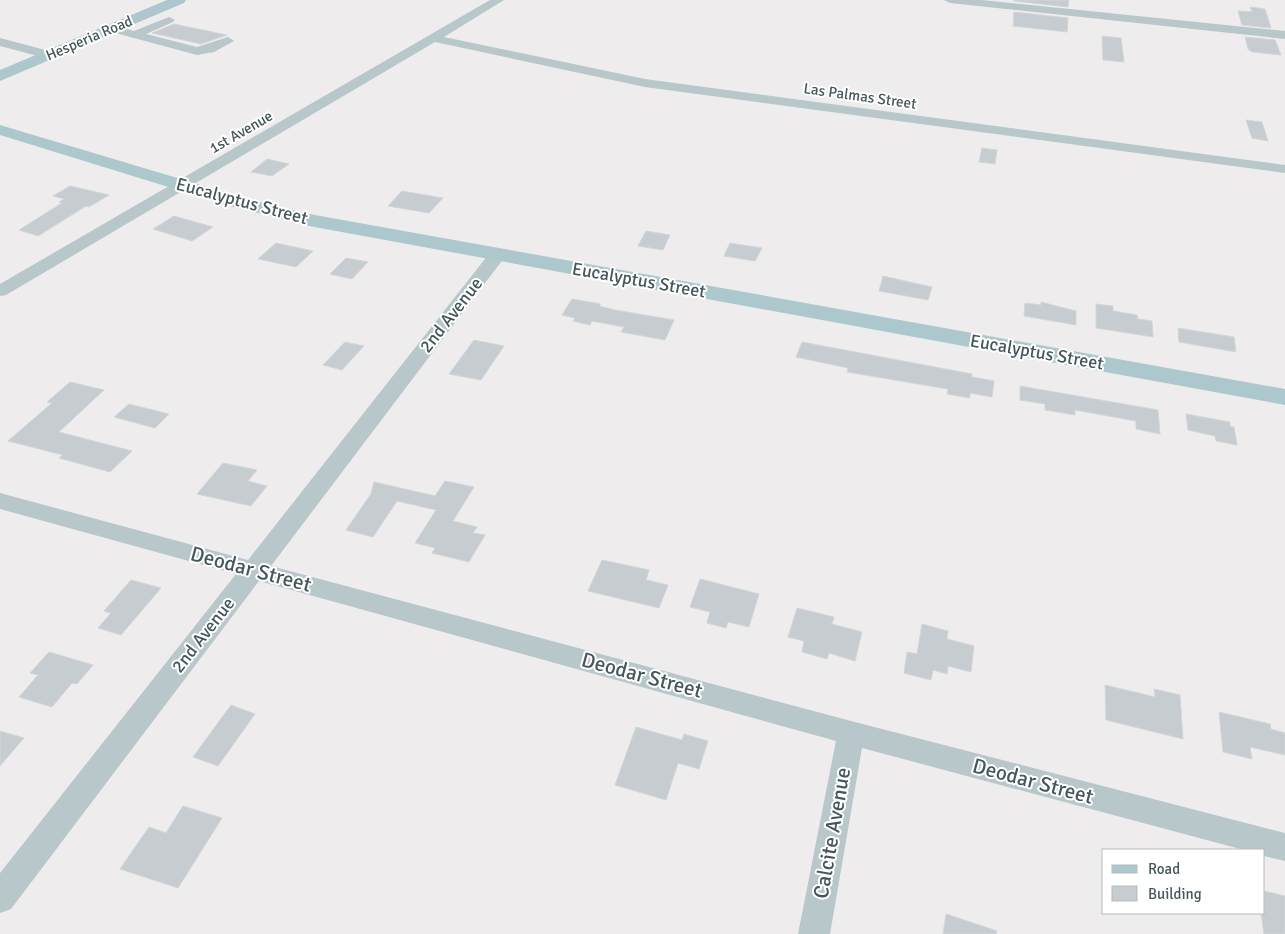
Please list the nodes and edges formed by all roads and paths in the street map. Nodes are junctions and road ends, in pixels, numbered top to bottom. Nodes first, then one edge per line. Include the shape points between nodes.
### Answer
1 (179, 0) edge
2 (498, 0) edge
3 (950, 0) edge
4 (169, 20) dead end
5 (112, 29) junction
6 (135, 35) junction
7 (1285, 35) edge
8 (434, 38) junction
9 (228, 41) dead end
10 (0, 42) edge
11 (49, 56) junction
12 (0, 76) edge
13 (0, 130) edge
14 (1285, 169) edge
15 (181, 186) junction
16 (498, 254) junction
17 (0, 291) edge
18 (1285, 397) edge
19 (0, 501) edge
20 (255, 569) junction
21 (851, 733) junction
22 (1285, 847) edge
23 (0, 898) edge
24 (814, 934) edge

1 - 5 main road, Hesperia Road
2 - 8 street, 1st Avenue
3 - 7 street
4 - 6 street
5 - 6 street
5 - 11 main road, Hesperia Road
6 - 9 street via 201,51
8 - 14 street, Las Palmas Street via 646,83
8 - 15 street, 1st Avenue
10 - 11 street
11 - 12 main road, Hesperia Road
13 - 15 main road, Eucalyptus Street
15 - 16 main road, Eucalyptus Street via 284,215
15 - 17 street, 1st Avenue
16 - 18 main road, Eucalyptus Street
16 - 20 street, 2nd Avenue
19 - 20 street, Deodar Street
20 - 21 street, Deodar Street
20 - 23 street, 2nd Avenue
21 - 22 street, Deodar Street
21 - 24 street, Calcite Avenue

